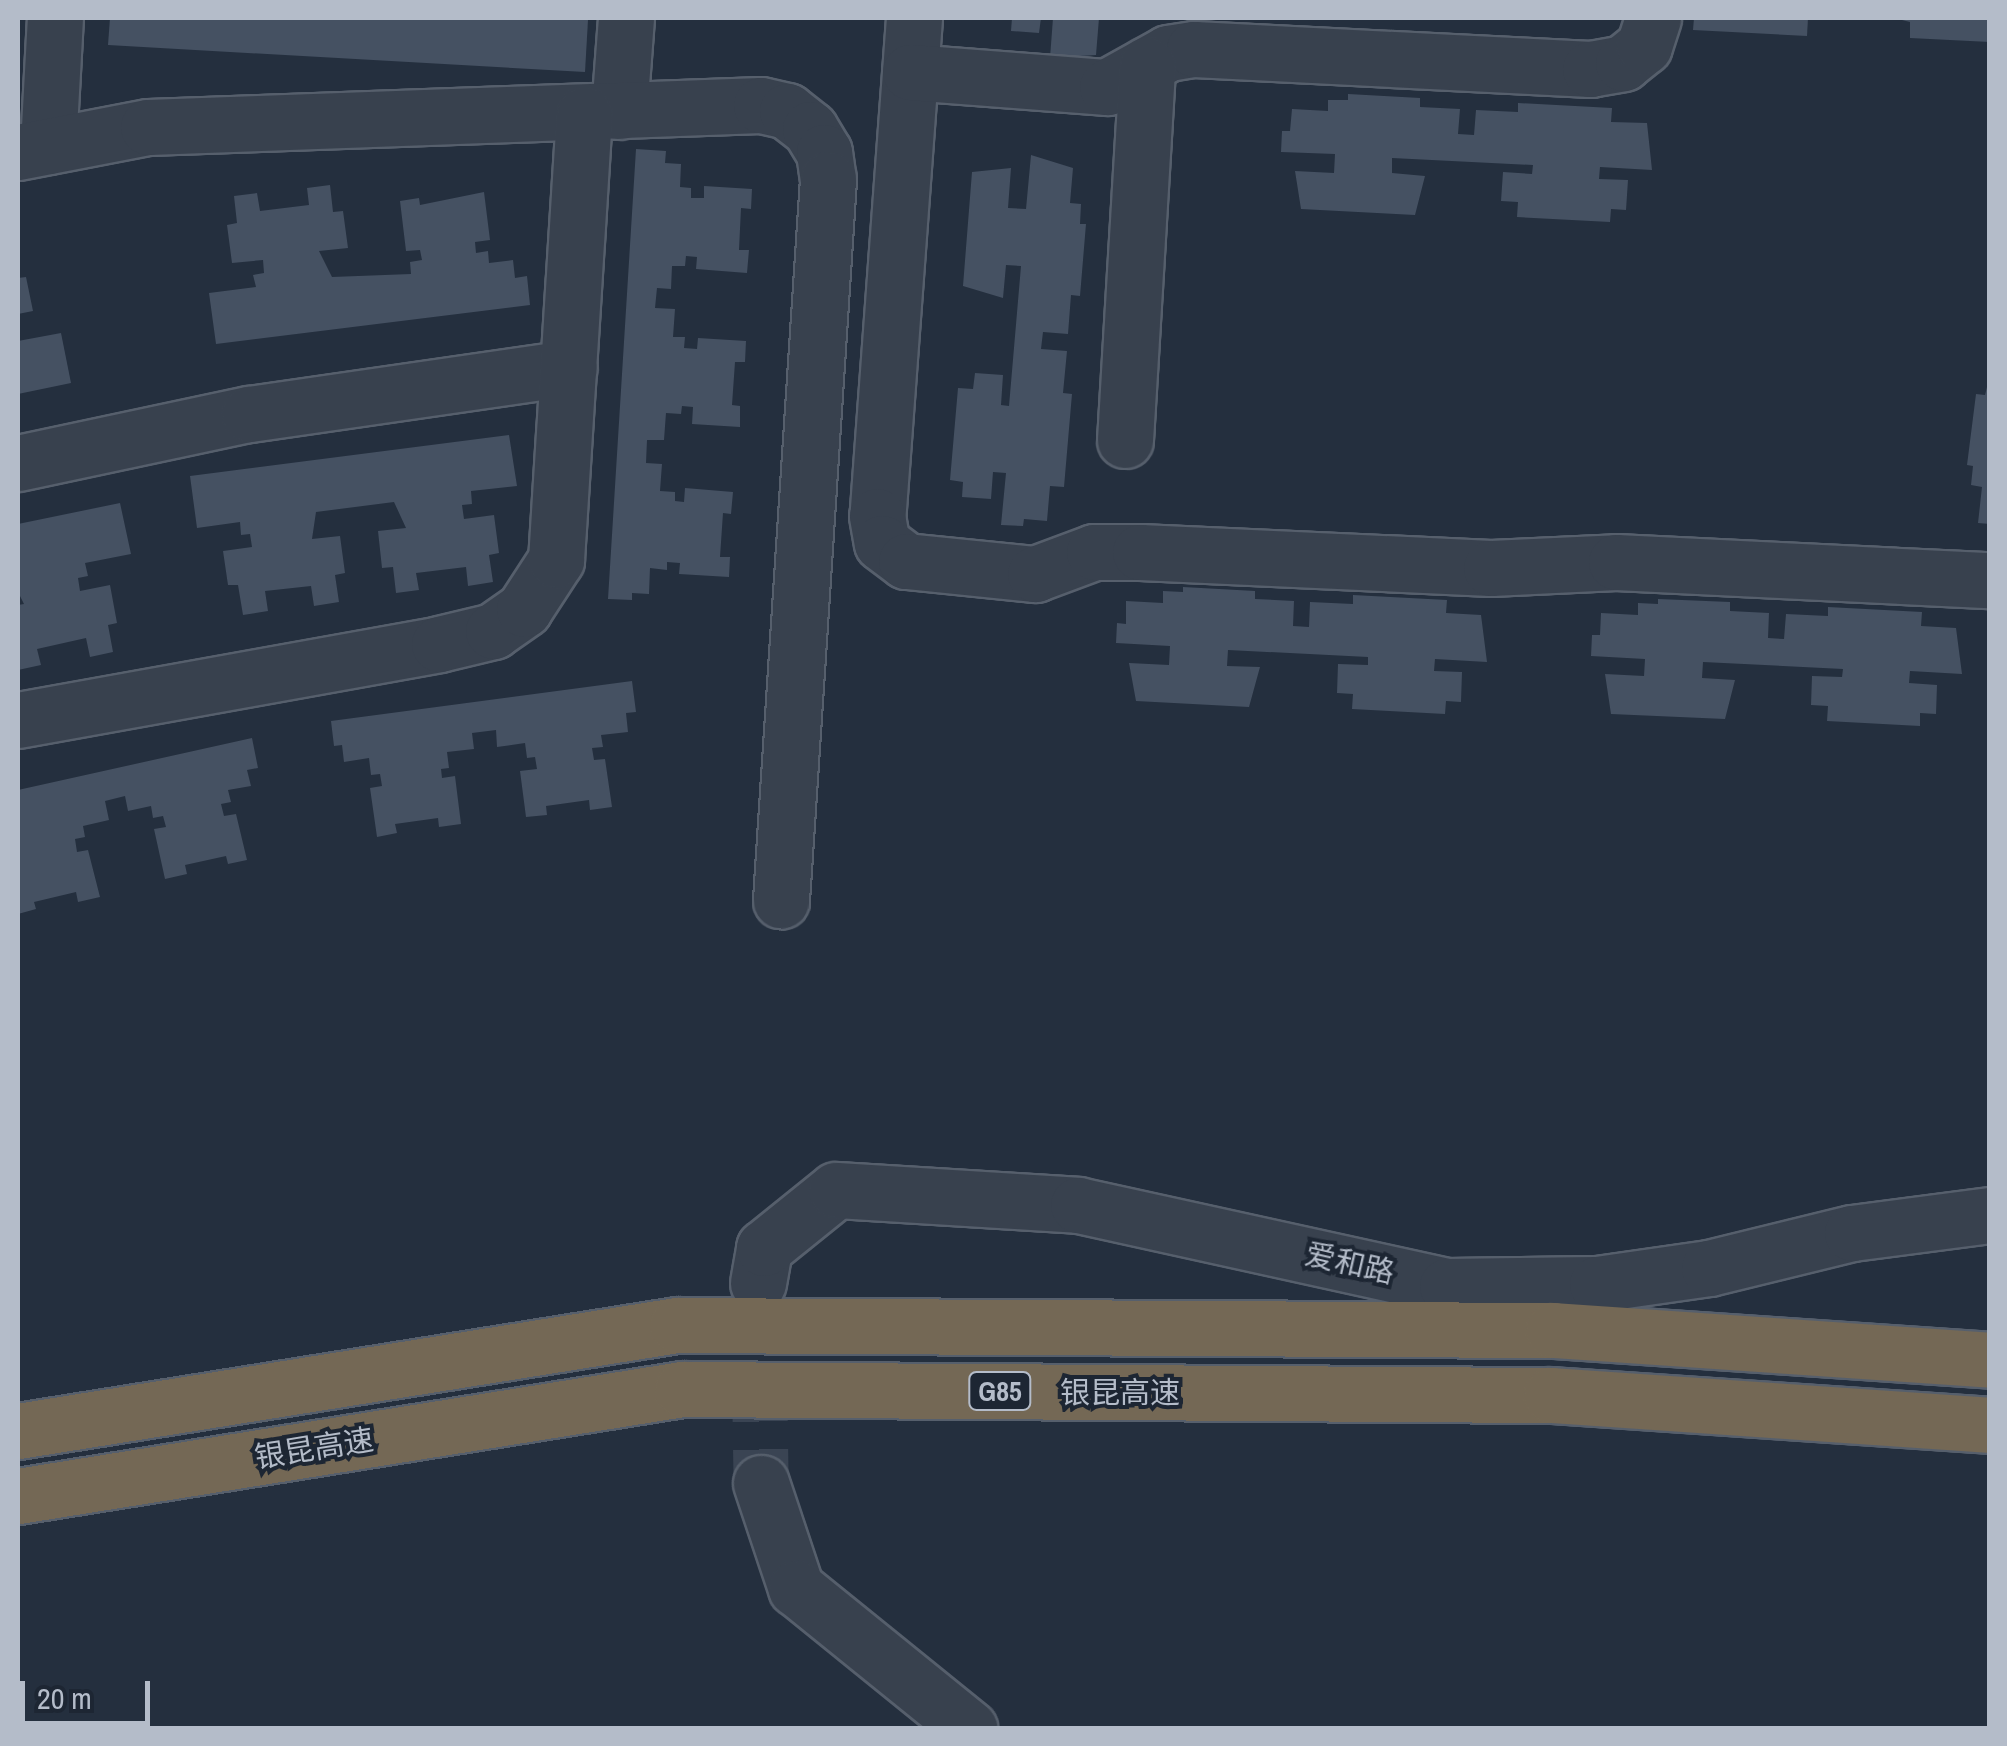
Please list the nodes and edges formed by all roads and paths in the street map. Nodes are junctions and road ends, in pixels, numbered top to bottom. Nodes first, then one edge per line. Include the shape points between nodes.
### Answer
1 (56, 18) edge
2 (626, 18) edge
3 (914, 18) edge
4 (1654, 18) edge
5 (1152, 48) edge
6 (910, 72) junction
7 (602, 113) junction
8 (33, 149) edge
9 (569, 368) junction
10 (1125, 440) dead end
11 (18, 463) edge
12 (1990, 580) edge
13 (18, 720) edge
14 (781, 900) dead end
15 (1990, 1215) edge
16 (758, 1283) tunnel mouth
17 (1990, 1360) edge
18 (1990, 1425) edge
19 (18, 1431) edge
20 (762, 1482) tunnel mouth
21 (18, 1496) edge
22 (969, 1728) edge

1 - 8 street
2 - 7 street
3 - 6 street
4 - 5 street via 1644,46 1623,63 1590,69
5 - 6 street via 1107,88
5 - 10 street
6 - 12 street via 877,516 882,543 906,561 1035,574 1094,552 1140,552 1490,568 1616,562
7 - 8 street via 148,127
7 - 9 street
7 - 14 street via 760,105 787,111 824,152 828,179
9 - 11 street via 249,414
9 - 13 street via 556,560 544,587 493,631
15 - 16 street, 爱和路 via 1852,1233 1709,1268 1597,1284 1447,1286 1078,1204 836,1190 764,1248
17 - 19 highway, G85 via 1553,1330 677,1325
18 - 21 highway, 银昆高速 / G85 via 1551,1395 682,1389
20 - 22 street via 796,1588

